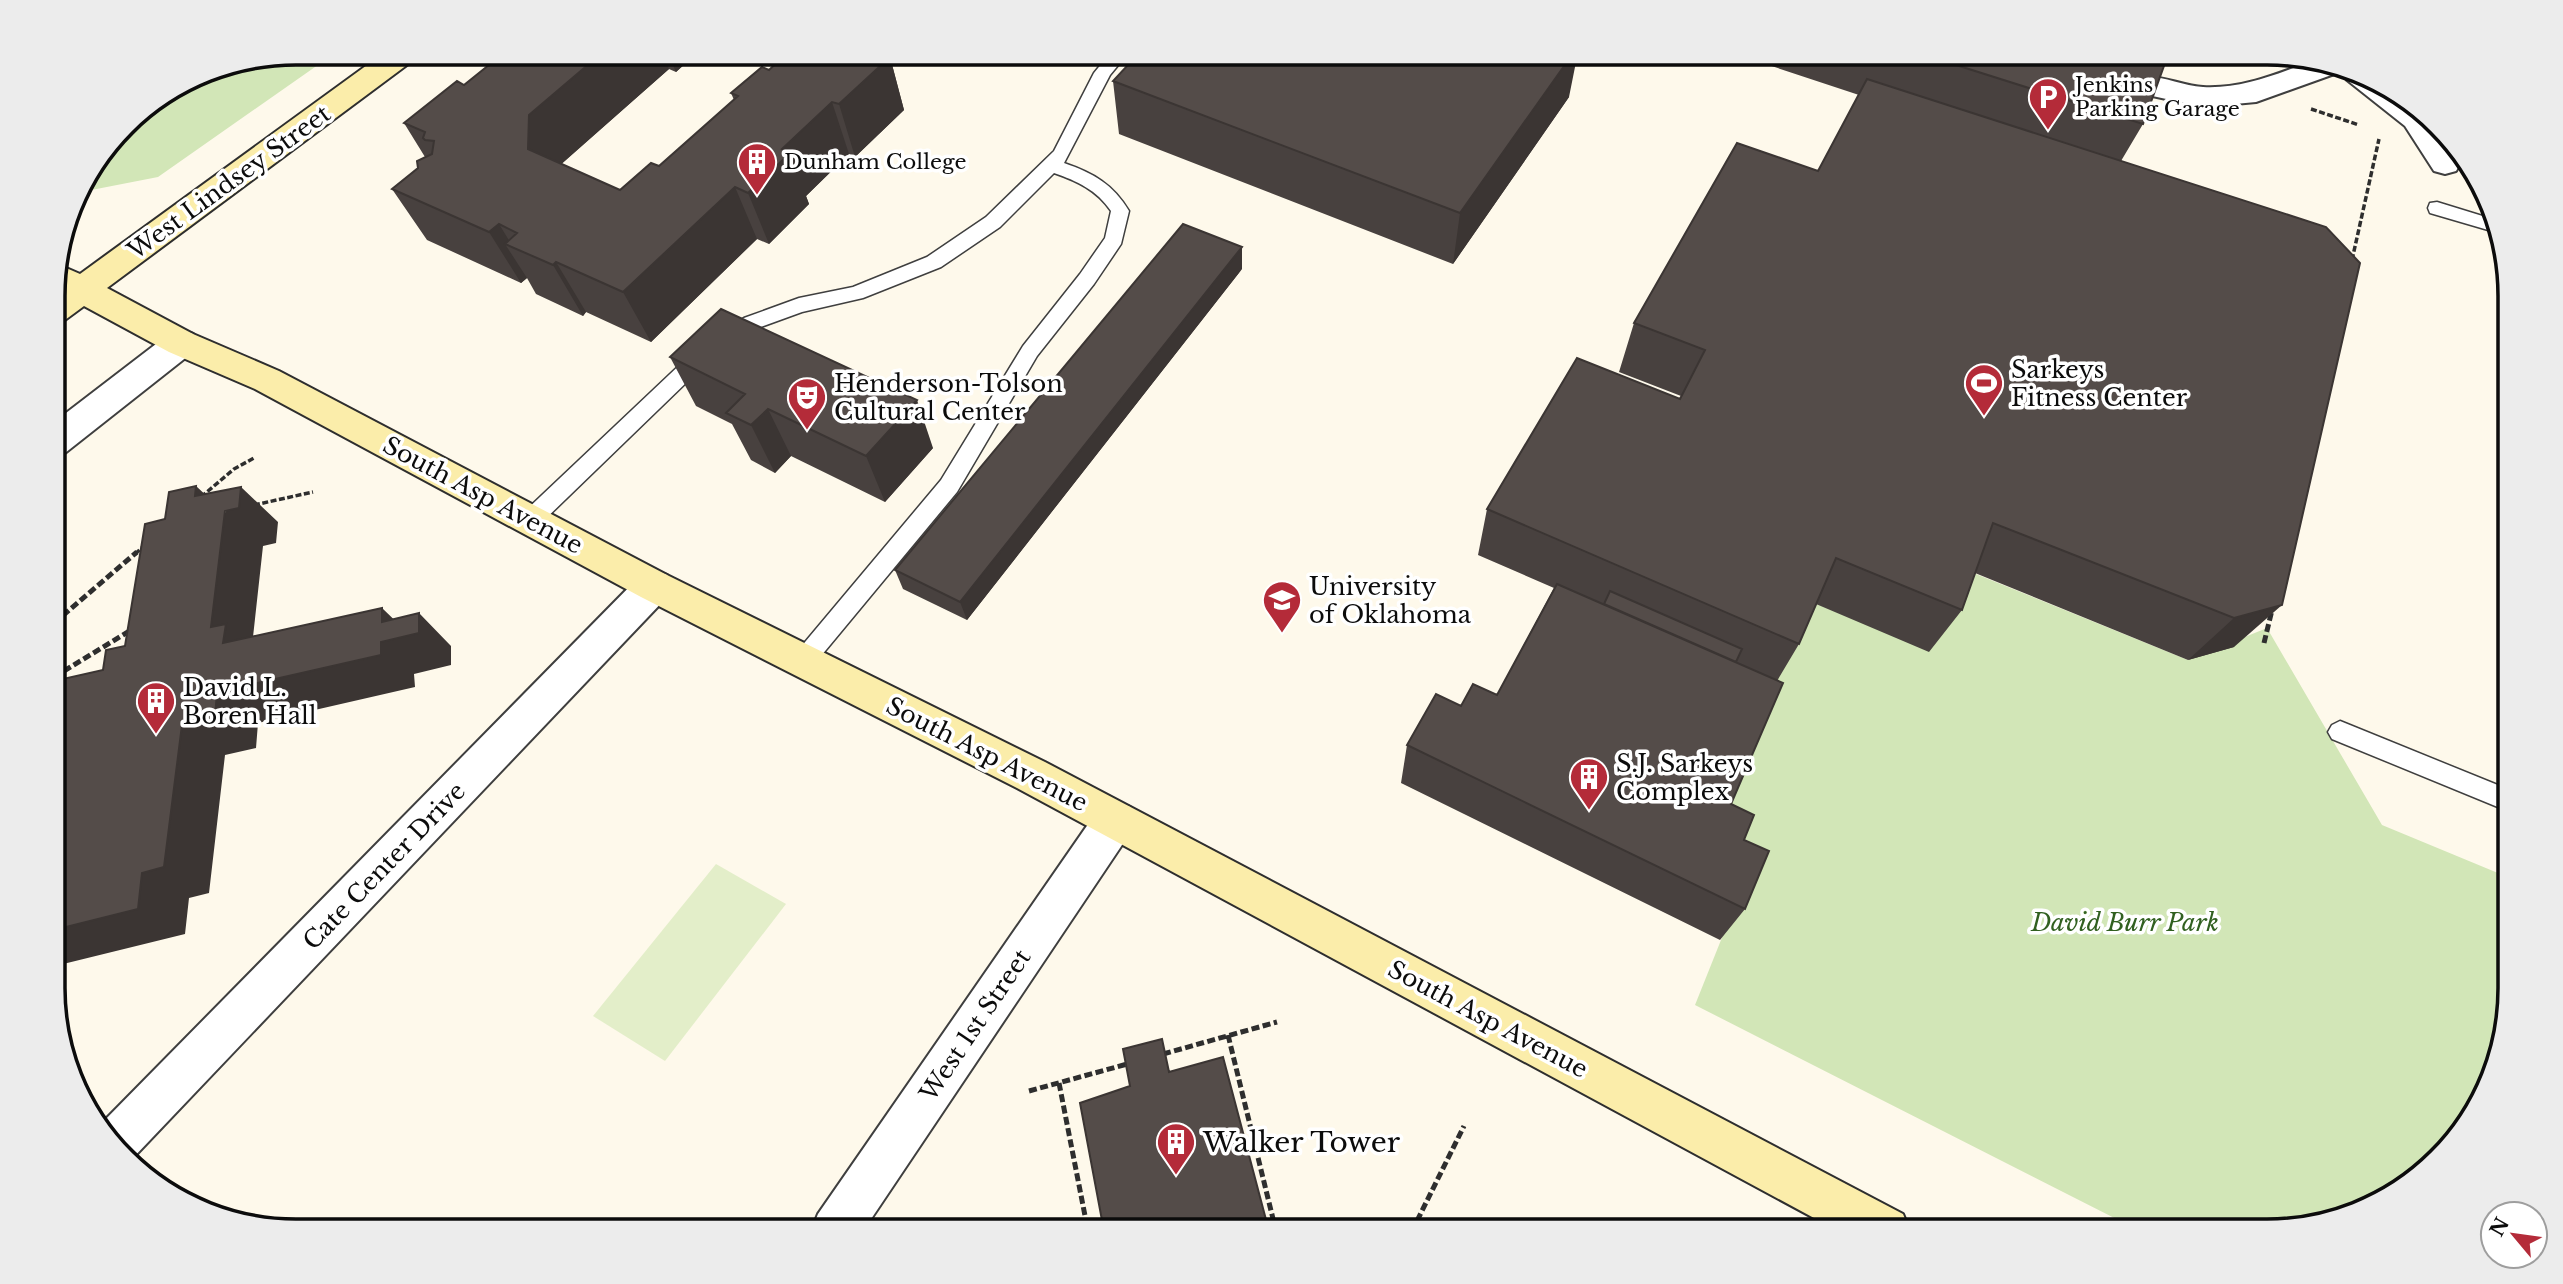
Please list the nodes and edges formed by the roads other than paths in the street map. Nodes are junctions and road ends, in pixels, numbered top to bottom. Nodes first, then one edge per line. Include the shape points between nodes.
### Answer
1 (386, 65) edge
2 (1110, 65) edge
3 (2315, 71) edge
4 (2144, 85) edge
5 (2401, 108) edge
6 (2445, 164) dead end
7 (1051, 165) junction
8 (2437, 208) dead end
9 (2486, 224) edge
10 (68, 283) edge
11 (181, 343) junction
12 (65, 434) edge
13 (530, 520) junction
14 (654, 586) junction
15 (803, 660) junction
16 (2340, 732) dead end
17 (2498, 797) edge
18 (1115, 820) junction
19 (120, 1138) edge
20 (843, 1219) edge
21 (1863, 1219) edge

1 - 10 street, West Lindsey Street
2 - 7 lane via 1061,155
3 - 4 street via 2256,92 2217,96
5 - 6 street via 2416,119
7 - 13 lane via 993,222 934,262 856,293 799,305 751,323 713,345
7 - 15 lane via 1110,192 1120,211 1114,239 1030,351 949,486
8 - 9 lane
10 - 11 street, South Asp Avenue
11 - 12 street
11 - 13 street, South Asp Avenue via 267,380
13 - 14 street, South Asp Avenue
14 - 15 street, South Asp Avenue
14 - 19 street, Cate Center Drive
15 - 18 street, South Asp Avenue
16 - 17 lane
18 - 20 street, West 1st Street
18 - 21 street, South Asp Avenue

